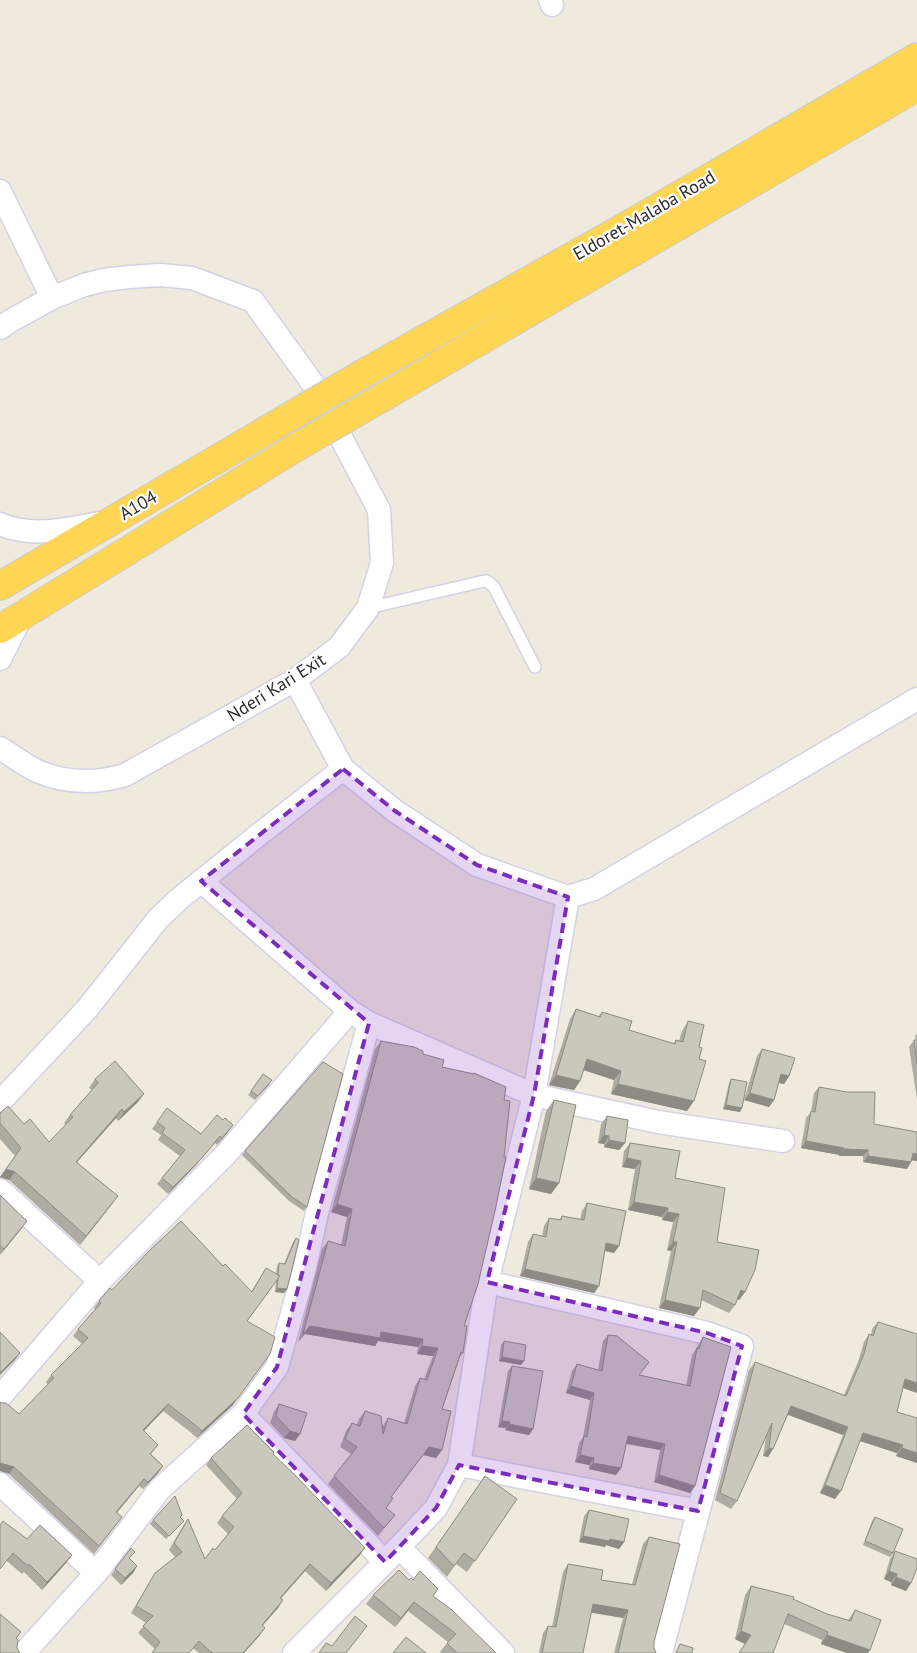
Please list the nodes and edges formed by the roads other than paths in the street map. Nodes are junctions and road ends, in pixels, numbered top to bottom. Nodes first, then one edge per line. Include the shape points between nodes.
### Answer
1 (917, 57) edge
2 (917, 87) edge
3 (0, 191) edge
4 (52, 298) junction
5 (0, 328) edge
6 (277, 424) joint
7 (111, 521) junction
8 (0, 524) edge
9 (0, 586) edge
10 (368, 608) junction
11 (11, 622) edge
12 (0, 659) edge
13 (535, 667) dead end
14 (294, 680) junction
15 (917, 699) edge
16 (0, 729) edge
17 (3, 750) edge
18 (344, 769) junction
19 (201, 881) junction
20 (568, 898) junction
21 (350, 1011) junction
22 (369, 1023) junction
23 (534, 1096) junction
24 (0, 1102) edge
25 (784, 1141) dead end
26 (0, 1190) edge
27 (100, 1281) junction
28 (487, 1282) junction
29 (0, 1396) edge
30 (243, 1414) junction
31 (459, 1465) junction
32 (0, 1484) edge
33 (698, 1511) junction
34 (392, 1554) junction
35 (96, 1573) junction
36 (24, 1653) edge
37 (294, 1653) edge
38 (503, 1653) edge
39 (661, 1653) edge

1 - 6 highway, Eldoret-Malaba Road, bridge
2 - 11 highway, Eldoret-Malaba Road, bridge via 295,448
3 - 4 street
4 - 5 street
4 - 10 street, Nderi Kari Exit via 104,280 160,275 192,278 253,300 313,384 379,510 382,563
6 - 7 highway, A104
7 - 8 street via 43,532 13,530
7 - 9 highway, A104
10 - 13 lane via 487,581 494,586
10 - 14 street, Nderi Kari Exit via 339,647
11 - 12 street
14 - 17 street, Nderi Kari Exit via 161,756 111,779 87,782 55,777 36,770
14 - 18 street
15 - 20 street via 594,889
16 - 17 street
18 - 19 street
18 - 20 street via 395,811 477,864
19 - 21 street
19 - 24 street via 158,919 87,1009
20 - 23 street
21 - 22 street
21 - 27 street via 226,1154
22 - 23 street
22 - 30 street via 277,1367
23 - 25 street via 658,1122
23 - 28 street
26 - 27 street
27 - 29 street
28 - 31 street
28 - 33 street via 707,1333 742,1346
30 - 34 street
30 - 35 street via 160,1489
31 - 33 street
31 - 34 street via 436,1508
32 - 35 street
33 - 39 street
34 - 37 street
34 - 38 street
35 - 36 street

